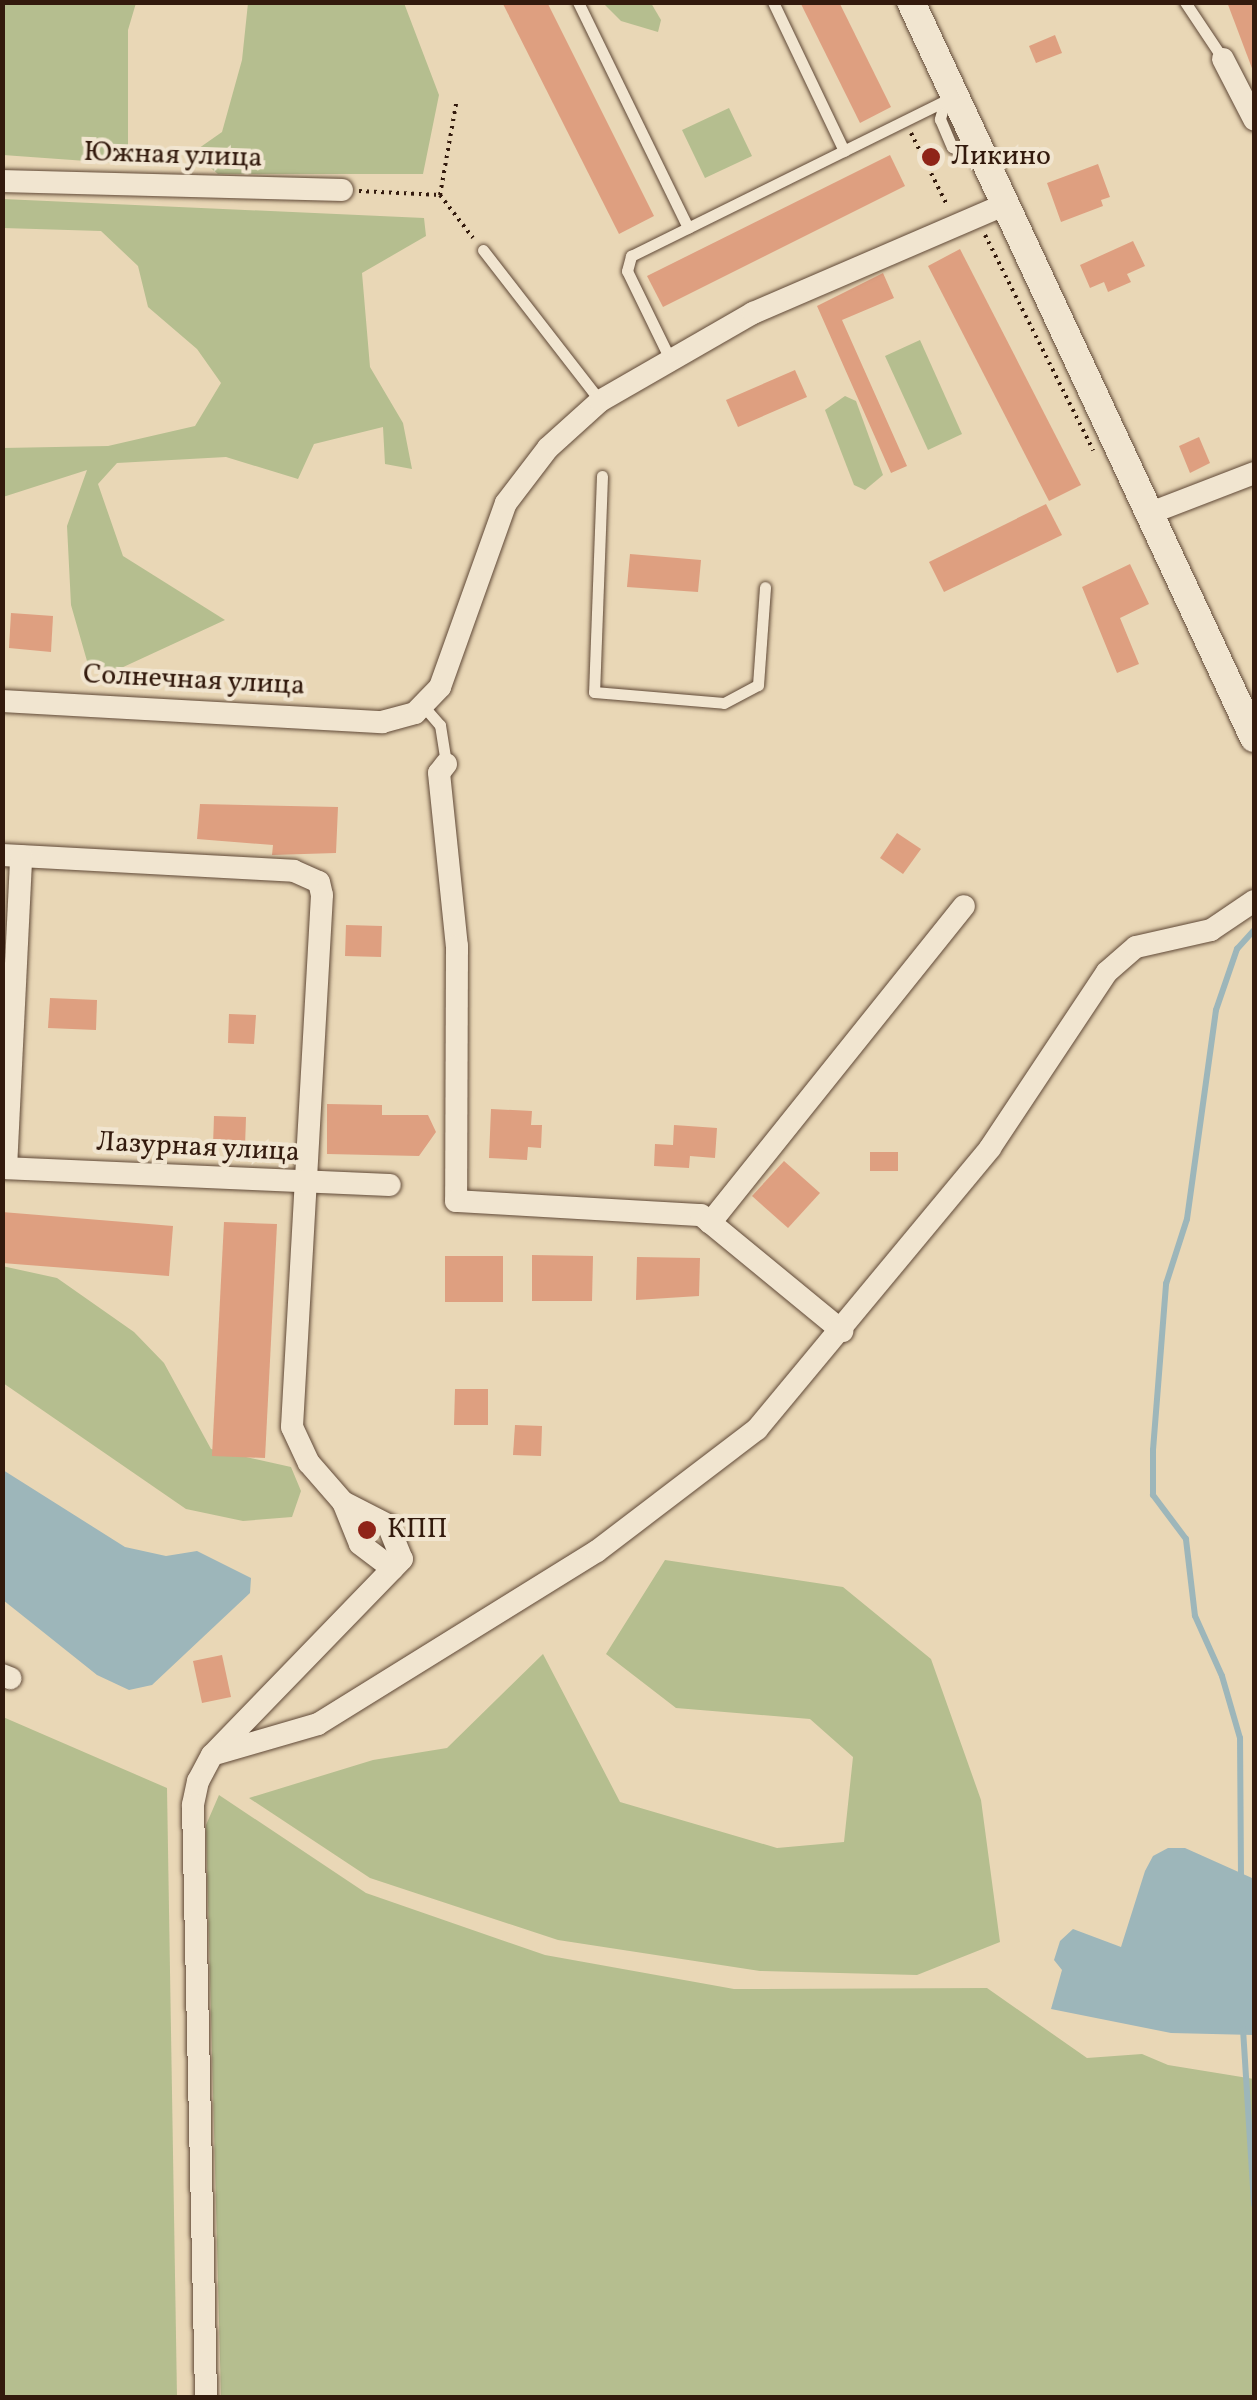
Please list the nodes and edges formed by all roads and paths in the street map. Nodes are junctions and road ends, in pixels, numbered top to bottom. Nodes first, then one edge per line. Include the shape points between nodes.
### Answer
1 (578, 2) edge
2 (773, 2) edge
3 (911, 2) edge
4 (1188, 3) edge
5 (1224, 59) joint
6 (945, 89) junction
7 (457, 99) dead end
8 (1254, 119) edge
9 (905, 120) junction
10 (844, 151) junction
11 (2, 181) edge
12 (342, 190) joint
13 (440, 196) junction
14 (1004, 205) junction
15 (956, 213) dead end
16 (688, 228) junction
17 (483, 250) joint
18 (670, 359) junction
19 (600, 401) junction
20 (1254, 473) edge
21 (602, 476) dead end
22 (1153, 512) junction
23 (765, 587) dead end
24 (2, 701) edge
25 (425, 708) junction
26 (1254, 738) edge
27 (446, 764) joint
28 (12, 856) edge
29 (1254, 901) edge
30 (964, 906) dead end
31 (4, 1168) edge
32 (303, 1183) junction
33 (390, 1185) dead end
34 (710, 1222) junction
35 (842, 1331) junction
36 (343, 1502) junction
37 (398, 1564) junction
38 (212, 1754) junction
39 (206, 2398) edge

1 - 16 lane
2 - 10 lane
3 - 6 street
4 - 5 lane
5 - 8 street
6 - 9 lane
6 - 14 street
7 - 13 path
9 - 10 lane
9 - 15 path
10 - 16 lane
11 - 12 street, Южная улица
12 - 13 path
13 - 17 path
14 - 18 street via 766,307
14 - 22 street
16 - 18 lane via 627,261
17 - 19 lane
18 - 19 street
19 - 25 street via 548,448 506,504 440,687
20 - 22 street
21 - 23 lane via 594,692 724,702 758,685
22 - 26 street
24 - 25 street, Солнечная улица via 382,722
25 - 27 lane via 440,726
27 - 34 street via 439,773 457,946 456,1200 701,1215
28 - 31 street
28 - 32 street via 294,871 318,882
29 - 35 street via 1211,930 1136,947 1107,972 990,1148
30 - 34 street
31 - 32 street, Лазурная улица
32 - 33 street, Лазурная улица
32 - 36 street via 292,1427 308,1463
34 - 35 street
35 - 38 street via 757,1428 597,1551 318,1724
36 - 37 street via 360,1544
36 - 37 street via 388,1525
37 - 38 street
38 - 39 street via 194,1806

